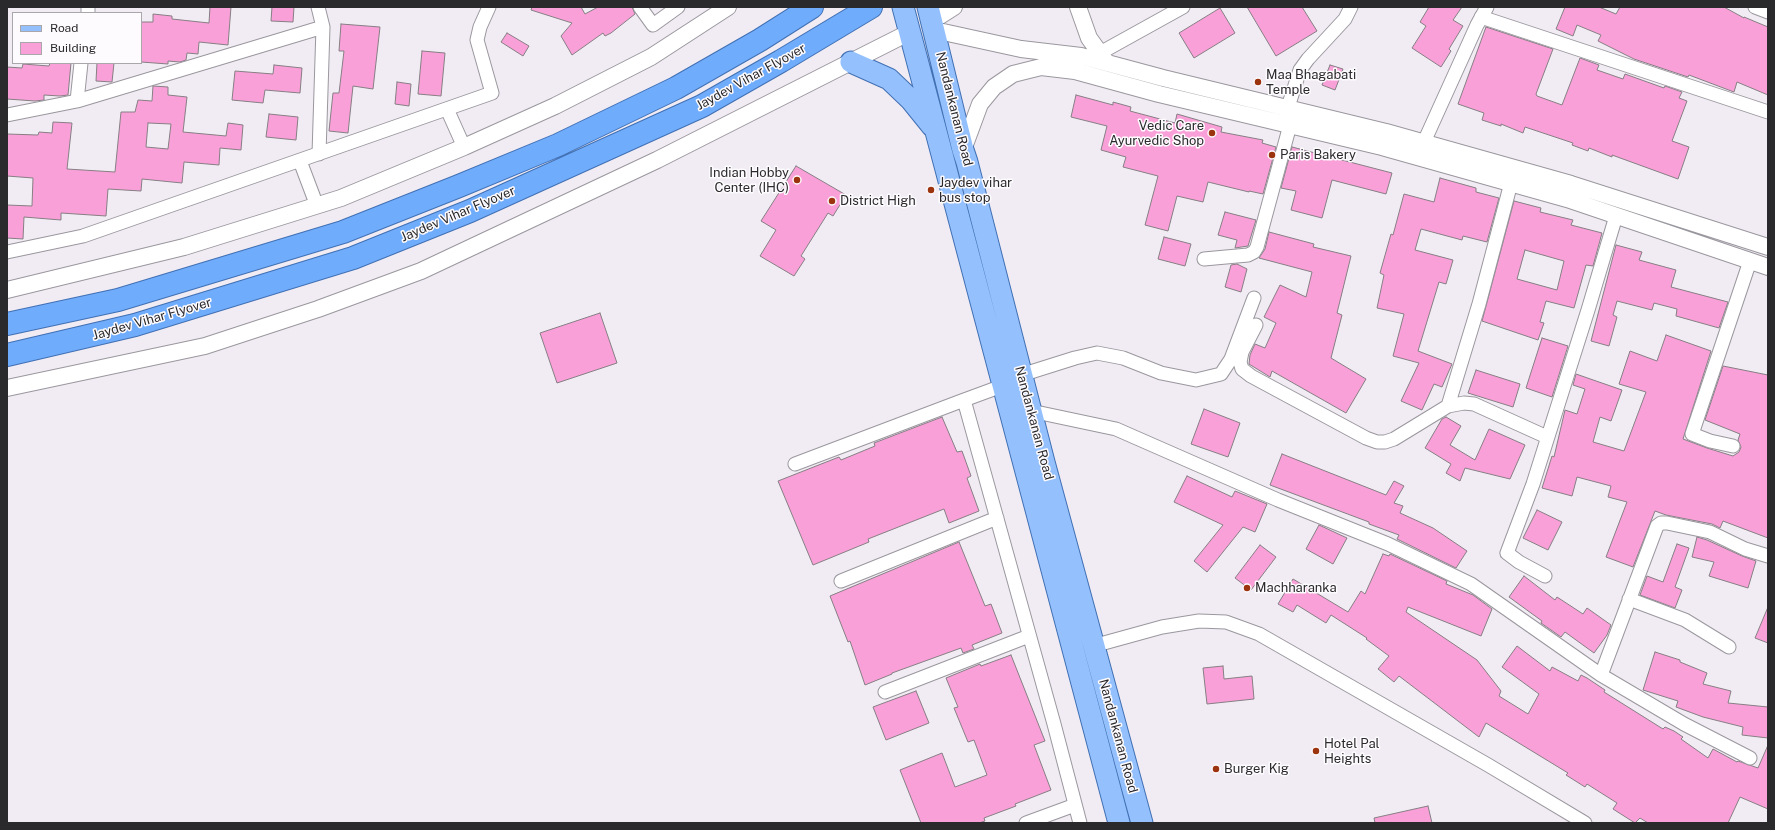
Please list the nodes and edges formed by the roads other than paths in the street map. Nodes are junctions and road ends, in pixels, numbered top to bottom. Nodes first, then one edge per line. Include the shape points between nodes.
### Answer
1 (318, 7) edge
2 (488, 7) edge
3 (640, 7) edge
4 (678, 7) edge
5 (728, 7) edge
6 (812, 7) edge
7 (871, 7) edge
8 (903, 7) edge
9 (954, 7) edge
10 (1078, 7) edge
11 (1183, 7) edge
12 (1351, 7) edge
13 (1755, 7) edge
14 (1484, 12) edge
15 (1768, 12) edge
16 (931, 19) edge
17 (323, 27) junction
18 (910, 32) junction
19 (1104, 58) junction
20 (851, 62) junction
21 (81, 64) edge
22 (77, 101) junction
23 (1288, 107) junction
24 (447, 109) junction
25 (1768, 112) edge
26 (7, 115) edge
27 (1290, 125) junction
28 (936, 131) junction
29 (1424, 142) junction
30 (464, 147) junction
31 (963, 150) junction
32 (319, 154) junction
33 (300, 161) junction
34 (1511, 183) junction
35 (1569, 191) junction
36 (318, 206) junction
37 (1616, 216) junction
38 (1768, 247) edge
39 (7, 252) edge
40 (1204, 259) dead end
41 (1750, 261) junction
42 (1768, 267) edge
43 (7, 290) edge
44 (1254, 298) dead end
45 (10, 322) edge
46 (1256, 325) dead end
47 (11, 357) edge
48 (1022, 375) junction
49 (1002, 386) junction
50 (7, 388) edge
51 (964, 400) junction
52 (1448, 406) junction
53 (1031, 411) junction
54 (1547, 437) junction
55 (1733, 446) dead end
56 (795, 464) dead end
57 (998, 518) junction
58 (1768, 556) edge
59 (1545, 576) dead end
60 (841, 581) dead end
61 (1629, 599) junction
62 (1029, 636) junction
63 (1093, 646) junction
64 (1729, 646) dead end
65 (1602, 675) junction
66 (884, 692) dead end
67 (1750, 758) dead end
68 (1075, 805) junction
69 (1026, 823) edge
70 (1080, 823) edge
71 (1119, 823) edge
72 (1142, 823) edge
73 (1585, 823) edge

1 - 17 street
2 - 24 street via 477,40 492,94
3 - 4 street via 653,25
5 - 30 street via 651,57 556,106
6 - 45 highway, Jaydev Vihar Flyover via 676,88 558,145 343,232 118,300
7 - 47 highway, Jaydev Vihar Flyover via 702,106 455,217 353,258 135,325
8 - 18 main road, Nandankanan Road
9 - 16 street
10 - 19 street via 1089,38
11 - 19 street
12 - 23 street via 1345,19 1300,70
13 - 15 street
14 - 25 street
14 - 29 street
16 - 19 street via 991,43
16 - 31 main road, Nandankanan Road
17 - 22 street
17 - 32 street
18 - 20 street
18 - 28 main road, Nandankanan Road
19 - 23 street via 1163,78
20 - 28 main road via 889,79 911,100
20 - 50 street via 657,160 420,271 318,309 205,346
21 - 22 street
22 - 26 street
23 - 29 street
24 - 30 street
24 - 32 street
27 - 31 street via 1075,71 1041,67 1013,74 994,87 980,104
27 - 34 street via 1382,147
27 - 40 street via 1254,252 1240,256
28 - 49 main road, Nandankanan Road
29 - 35 street
30 - 36 street
31 - 48 main road, Nandankanan Road
32 - 33 street
33 - 36 street
33 - 39 street via 84,236
34 - 35 street
34 - 52 street via 1479,304
35 - 37 street
35 - 38 street
36 - 43 street via 184,247
37 - 41 street
37 - 54 street
41 - 42 street
41 - 55 street via 1692,434
44 - 48 street via 1231,359 1221,374 1196,380 1162,373 1123,358 1097,353
46 - 52 street via 1242,352 1242,368 1252,376 1366,438 1377,442 1394,439
48 - 53 main road, Nandankanan Road
49 - 51 street
49 - 71 main road, Nandankanan Road
51 - 56 street
51 - 57 street
52 - 54 street via 1474,404
53 - 63 main road, Nandankanan Road
53 - 65 street via 1116,430 1388,544 1471,584
54 - 59 street via 1533,484 1507,553
57 - 60 street
57 - 62 street
58 - 61 street via 1710,532 1661,523 1653,532
61 - 64 street via 1685,620
61 - 65 street
62 - 66 street
62 - 68 street
63 - 72 main road, Nandankanan Road
63 - 73 street via 1162,627 1199,621 1226,622 1259,634
65 - 67 street via 1684,724
68 - 69 street
68 - 70 street

